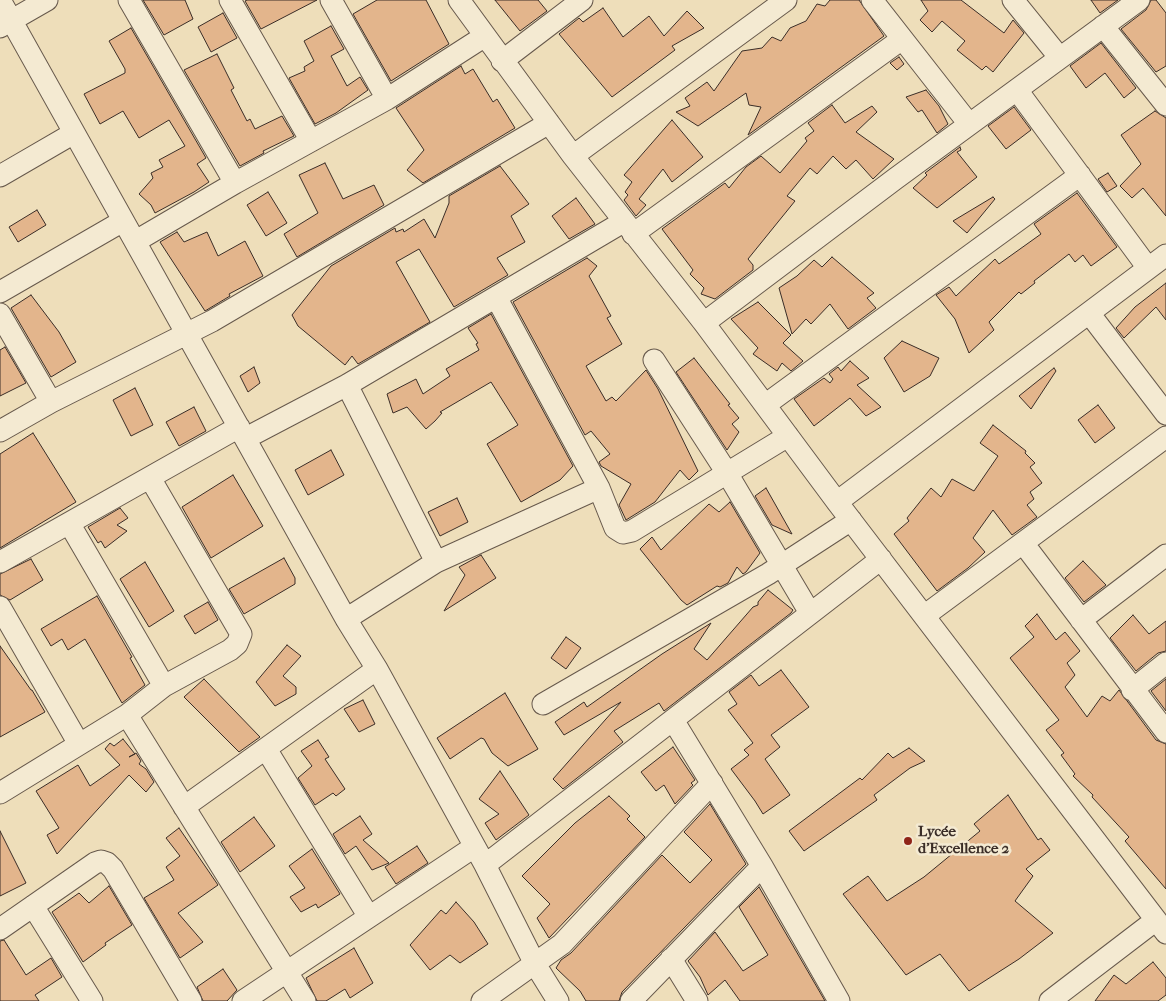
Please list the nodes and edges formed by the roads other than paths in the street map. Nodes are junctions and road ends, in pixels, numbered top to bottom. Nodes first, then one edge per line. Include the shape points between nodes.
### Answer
1 (0, 0) edge
2 (46, 0) edge
3 (129, 0) edge
4 (230, 0) edge
5 (331, 0) edge
6 (459, 0) edge
7 (582, 0) edge
8 (786, 0) edge
9 (872, 0) edge
10 (1013, 0) edge
11 (1139, 0) edge
12 (6, 23) edge
13 (1103, 26) junction
14 (485, 36) junction
15 (902, 39) junction
16 (1060, 58) junction
17 (502, 61) junction
18 (1016, 90) junction
19 (387, 99) junction
20 (1166, 105) edge
21 (549, 123) junction
22 (969, 124) junction
23 (74, 133) junction
24 (312, 141) junction
25 (573, 156) junction
26 (1080, 175) junction
27 (0, 176) edge
28 (235, 183) junction
29 (123, 221) junction
30 (628, 228) junction
31 (136, 241) junction
32 (1166, 255) edge
33 (1148, 268) junction
34 (0, 292) edge
35 (496, 297) junction
36 (1089, 313) junction
37 (0, 314) edge
38 (704, 323) junction
39 (187, 334) junction
40 (654, 360) dead end
41 (347, 385) junction
42 (51, 402) junction
43 (765, 405) junction
44 (1166, 414) edge
45 (1, 429) edge
46 (243, 432) junction
47 (788, 436) junction
48 (1166, 437) edge
49 (727, 473) junction
50 (150, 478) junction
51 (599, 488) junction
52 (837, 502) junction
53 (851, 520) junction
54 (69, 523) junction
55 (1023, 543) junction
56 (1166, 555) edge
57 (880, 559) junction
58 (0, 562) edge
59 (436, 562) junction
60 (781, 566) junction
61 (0, 608) edge
62 (810, 613) junction
63 (924, 616) junction
64 (346, 619) junction
65 (1081, 620) junction
66 (1166, 662) edge
67 (377, 669) junction
68 (164, 686) junction
69 (1132, 690) junction
70 (543, 704) dead end
71 (127, 715) junction
72 (673, 720) junction
73 (1166, 732) edge
74 (79, 744) junction
75 (266, 749) junction
76 (712, 783) junction
77 (0, 793) edge
78 (184, 807) junction
79 (474, 847) junction
80 (486, 865) junction
81 (762, 866) junction
82 (33, 906) junction
83 (369, 917) junction
84 (2, 924) edge
85 (1161, 926) edge
86 (671, 959) junction
87 (535, 964) junction
88 (287, 972) junction
89 (92, 1001) edge
90 (191, 1001) edge
91 (243, 1001) edge
92 (305, 1001) edge
93 (482, 1001) edge
94 (558, 1001) edge
95 (632, 1001) edge
96 (697, 1001) edge
97 (840, 1001) edge
98 (1050, 1001) edge

1 - 12 street
2 - 12 street
3 - 28 street
4 - 24 street
5 - 19 street
6 - 14 street
7 - 17 street
8 - 25 street
9 - 15 street
10 - 16 street
11 - 13 street
12 - 23 street
13 - 16 street
13 - 20 street
14 - 17 street
14 - 19 street
15 - 22 street
15 - 30 street
16 - 18 street
17 - 21 street
18 - 22 street
18 - 26 street
19 - 24 street
21 - 25 street
21 - 39 street
22 - 38 street
23 - 27 street
23 - 29 street
24 - 28 street
25 - 30 street
26 - 33 street
26 - 43 street
28 - 31 street
29 - 31 street
29 - 34 street
30 - 35 street
30 - 38 street
31 - 39 street
32 - 33 street
33 - 36 street
35 - 41 street
35 - 51 street
36 - 44 street
36 - 52 street
37 - 42 street
38 - 43 street
39 - 42 street
39 - 46 street
40 - 49 street
41 - 46 street
41 - 59 street
42 - 45 street
43 - 47 street
46 - 50 street
46 - 64 street
47 - 49 street
47 - 52 street
48 - 55 street
49 - 51 street via 632,531 623,533 615,528
49 - 60 street
50 - 54 street
50 - 68 street via 241,634 230,650
51 - 59 street
52 - 53 street
53 - 57 street
53 - 60 street
54 - 58 street
54 - 68 street
55 - 63 street
55 - 65 street
56 - 65 street
57 - 62 street
57 - 63 street
59 - 64 street
60 - 62 street
60 - 70 street
61 - 74 street
62 - 72 street
63 - 85 street
64 - 67 street
65 - 69 street
66 - 69 street
67 - 75 street
67 - 79 street
68 - 71 street
69 - 73 street
71 - 74 street
71 - 78 street
72 - 76 street
72 - 80 street
74 - 77 street
75 - 78 street
75 - 83 street
76 - 81 street
76 - 87 street via 562,944
78 - 88 street
79 - 80 street
79 - 83 street
80 - 87 street
81 - 86 street
81 - 97 street
82 - 84 street
82 - 89 street
82 - 90 street via 95,863 107,863
83 - 88 street
85 - 98 street
86 - 95 street
86 - 96 street
87 - 93 street
87 - 94 street
88 - 91 street
88 - 92 street

